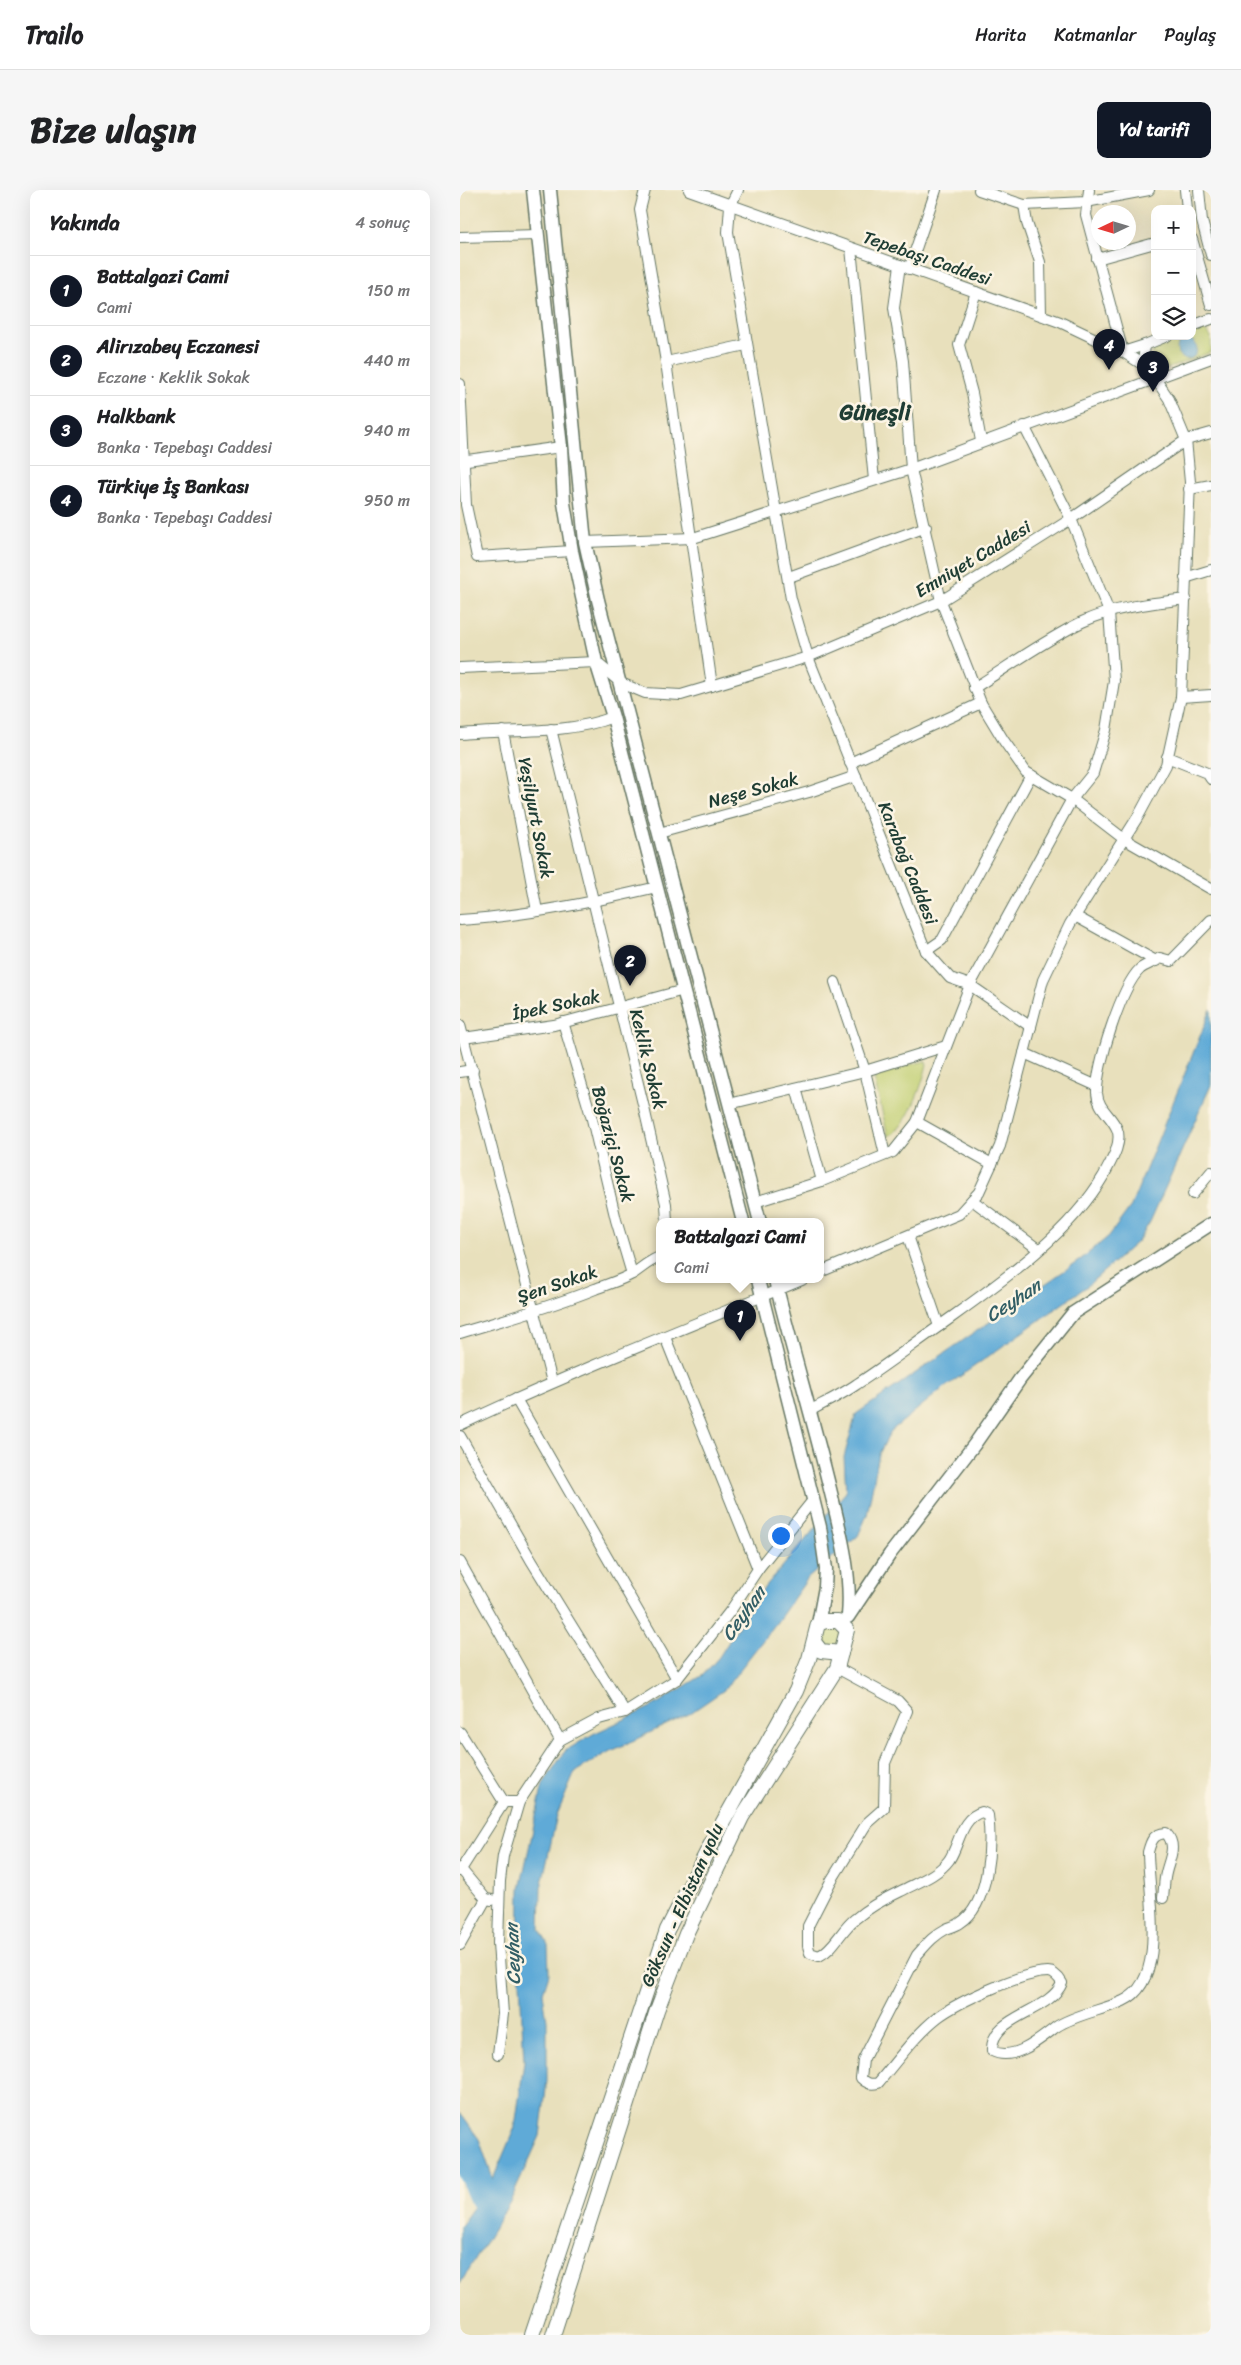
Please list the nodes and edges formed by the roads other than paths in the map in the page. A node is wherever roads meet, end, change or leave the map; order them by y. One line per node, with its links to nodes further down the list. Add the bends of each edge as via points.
1 (533, 190): 16 (main road)
2 (550, 190): 53 (main road)
3 (645, 190): 35 (street, via 640,210)
4 (690, 190): 15 (street, Tepebaşı Caddesi)
5 (738, 190): 15 (street)
6 (936, 190): 24 (street)
7 (979, 190): 13 (street)
8 (1089, 190): 12 (street)
9 (1150, 190): 12 (street)
10 (1185, 190): 14 (street)
11 (1199, 190): 21 (street, via 1202,221)
12 (1086, 202): 13 (street); 23 (street)
13 (1024, 205): 27 (street, via 1040,262)
14 (1187, 205)
15 (730, 206): 20 (street, Tepebaşı Caddesi); 32 (street, Karabağ Caddesi, via 728,232)
16 (537, 235): 18 (street); 43 (main road)
17 (1196, 236): 21 (street)
18 (460, 237)
19 (1151, 244): 23 (street)
20 (851, 248): 24 (street, Tepebaşı Caddesi); 46 (street)
21 (1210, 248)
22 (1195, 250): 26 (street)
23 (1097, 259): 33 (street)
24 (904, 267): 25 (street, Tepebaşı Caddesi); 45 (street, via 894,308 903,361)
25 (976, 292): 27 (street, Tepebaşı Caddesi); 42 (street, via 959,345)
26 (1211, 305)
27 (1041, 315): 33 (street, Tepebaşı Caddesi)
28 (1211, 319): 29 (street)
29 (1196, 325)
30 (1157, 340): 31 (street)
31 (1145, 345): 33 (street); 36 (street)
32 (746, 346): 35 (street); 49 (street, Karabağ Caddesi)
33 (1123, 352): 36 (street, Tepebaşı Caddesi)
34 (1211, 358): 37 (street)
35 (666, 362): 52 (street)
36 (1145, 366): 37 (street)
37 (1156, 379): 39 (street); 41 (street, via 1169,399)
38 (460, 384): 44 (street)
39 (1024, 426): 42 (street); 50 (street)
40 (1211, 433): 41 (street, Emniyet Caddesi)
41 (1186, 440): 48 (street); 50 (street, Emniyet Caddesi)
42 (981, 441): 45 (street)
43 (561, 447): 44 (street); 54 (main road, via 564,503)
44 (461, 461): 54 (street, via 477,557)
45 (911, 469): 46 (street); 51 (street)
46 (874, 480): 49 (street)
47 (1211, 485): 48 (street)
48 (1190, 489): 57 (street)
49 (777, 511): 52 (street); 56 (street, Karabağ Caddesi)
50 (1071, 519): 59 (street, Emniyet Caddesi); 60 (street)
51 (926, 527): 56 (street); 59 (street)
52 (692, 538): 53 (street); 65 (street)
53 (585, 542): 64 (main road)
54 (572, 551): 62 (main road)
55 (1211, 570): 57 (street)
56 (788, 577): 61 (street, Karabağ Caddesi, via 791,599)
57 (1185, 578): 58 (street)
58 (1186, 599): 60 (street); 68 (street)
59 (941, 601): 61 (street, Emniyet Caddesi); 66 (street)
60 (1109, 612): 66 (street, via 1082,622); 79 (street, via 1114,681 1106,730 1093,772)
61 (811, 661): 65 (street, Emniyet Caddesi); 75 (street, Karabağ Caddesi)
62 (596, 662): 63 (street); 64 (street, Emniyet Caddesi); 70 (main road)
63 (460, 668)
64 (621, 683): 65 (street, Emniyet Caddesi, via 645,693 681,695); 80 (main road)
65 (712, 686)
66 (974, 688): 69 (street)
67 (1211, 695): 68 (street)
68 (1181, 697): 74 (street)
69 (981, 703): 75 (street); 77 (street, via 1004,742)
70 (613, 717): 71 (street); 82 (main road)
71 (551, 729): 72 (street); 84 (street, Keklik Sokak)
72 (503, 731): 73 (street); 85 (street, Yeşilyurt Sokak)
73 (460, 734)
74 (1168, 757): 76 (street); 81 (street)
75 (850, 763): 78 (street, Karabağ Caddesi)
76 (1210, 774)
77 (1031, 775): 79 (street); 89 (street, via 942,940)
78 (856, 776): 80 (street, Neşe Sokak); 89 (street, Karabağ Caddesi)
79 (1072, 799): 81 (street); 92 (street)
80 (659, 833): 106 (main road)
81 (1124, 839): 83 (street); 86 (street)
82 (657, 887): 84 (street); 93 (main road)
83 (1211, 889)
84 (592, 900): 85 (street); 94 (street, Keklik Sokak)
85 (538, 911): 87 (street)
86 (1075, 916): 90 (street); 97 (street, via 1043,980)
87 (460, 920)
88 (1211, 920): 90 (street, via 1171,961)
89 (926, 951): 92 (street, Karabağ Caddesi, via 950,978)
90 (1156, 960): 104 (street, via 1140,969 1128,985 1115,1019)
91 (835, 982): 102 (street)
92 (970, 985): 97 (street, Karabağ Caddesi); 99 (street)
93 (684, 990): 94 (street, İpek Sokak); 116 (main road)
94 (619, 1008): 95 (street, İpek Sokak); 115 (street, Keklik Sokak)
95 (563, 1022): 98 (street, İpek Sokak); 123 (street, Boğaziçi Sokak)
96 (460, 1025): 98 (street)
97 (1031, 1027): 100 (street)
98 (463, 1038): 101 (street)
99 (946, 1046): 102 (street); 107 (street)
100 (1024, 1053): 104 (street); 109 (street, via 1000,1146)
101 (472, 1070): 103 (street); 127 (street)
102 (865, 1071): 105 (street); 108 (street)
103 (460, 1072)
104 (1098, 1086): 120 (street, via 1101,1108 1118,1130 1118,1147 1083,1207)
105 (796, 1088): 106 (street); 111 (street)
106 (729, 1104): 114 (main road)
107 (917, 1122): 108 (street, via 893,1152); 109 (street)
108 (885, 1155): 111 (street)
109 (992, 1164): 113 (street)
110 (1211, 1172): 112 (street)
111 (822, 1181): 114 (street)
112 (1193, 1194)
113 (972, 1200): 119 (street, via 960,1214); 120 (street)
114 (755, 1202): 117 (main road)
115 (667, 1218)
116 (742, 1218)
117 (759, 1218)
118 (1211, 1224): 139 (main road, via 1073,1314 1020,1379 890,1554)
119 (908, 1236): 122 (street); 128 (street)
120 (1038, 1249): 128 (street)
121 (656, 1258): 123 (street, Şen Sokak)
122 (824, 1270)
123 (632, 1274): 127 (street, Şen Sokak)
124 (759, 1283): 126 (main road, Göksun - Elbistan yolu)
125 (776, 1285): 126 (street); 133 (main road, Göksun - Elbistan yolu)
126 (763, 1298): 130 (street); 136 (main road, Göksun - Elbistan yolu)
127 (533, 1312): 129 (street, Şen Sokak, via 503,1318); 131 (street)
128 (938, 1326): 133 (street, via 856,1385)
129 (460, 1333)
130 (665, 1337): 131 (street); 138 (street)
131 (552, 1382): 132 (street)
132 (516, 1399): 134 (street); 144 (street)
133 (811, 1410): 139 (main road, Göksun - Elbistan yolu, via 844,1554 849,1603)
134 (460, 1425)
135 (460, 1436): 145 (street, via 531,1560)
136 (813, 1500): 138 (street); 140 (main road, Göksun - Elbistan yolu, via 826,1569)
137 (462, 1568): 147 (street)
138 (758, 1569): 144 (street, via 731,1610)
139 (847, 1623): 140 (highway, via 826,1621); 142 (highway, Göksun - Elbistan yolu)
140 (818, 1624): 141 (highway, Göksun - Elbistan yolu)
141 (814, 1642): 142 (highway, via 821,1651); 156 (highway, Göksun - Elbistan yolu, via 796,1691 667,1930)
142 (841, 1653): 143 (highway, Göksun - Elbistan yolu)
143 (837, 1668): 151 (street, via 898,1701 907,1711 885,1763 884,1808 867,1822 808,1926 810,1953 819,1956 829,1952 839,1934 856,1918 933,1876 949,1860 966,1823 974,1814 982,1812 988,1815 991,1834 988,1867 976,1906 961,1923 930,1940 917,1955 863,2060 861,2078 865,2082 878,2083 937,2018 958,2004 1025,1976 1049,1972 1062,1983 1059,1991 1048,2000 994,2036 992,2051 999,2055 1031,2045 1066,2021 1134,1995 1150,1967 1153,1941 1148,1852 1151,1840 1166,1833 1172,1849); 157 (highway, Göksun - Elbistan yolu, via 742,1817 686,1934 657,2010)
144 (677, 1679): 145 (street)
145 (625, 1712): 147 (street, via 599,1719)
146 (460, 1732): 148 (street)
147 (560, 1740): 149 (street)
148 (504, 1802): 149 (street); 150 (street)
149 (519, 1802): 153 (street, via 503,1856)
150 (460, 1869): 152 (street)
151 (1164, 1898)
152 (486, 1899): 153 (street); 154 (street)
153 (498, 1901): 155 (street, via 503,2014)
154 (462, 1937)
155 (498, 2054)
156 (532, 2335)
157 (553, 2335)

